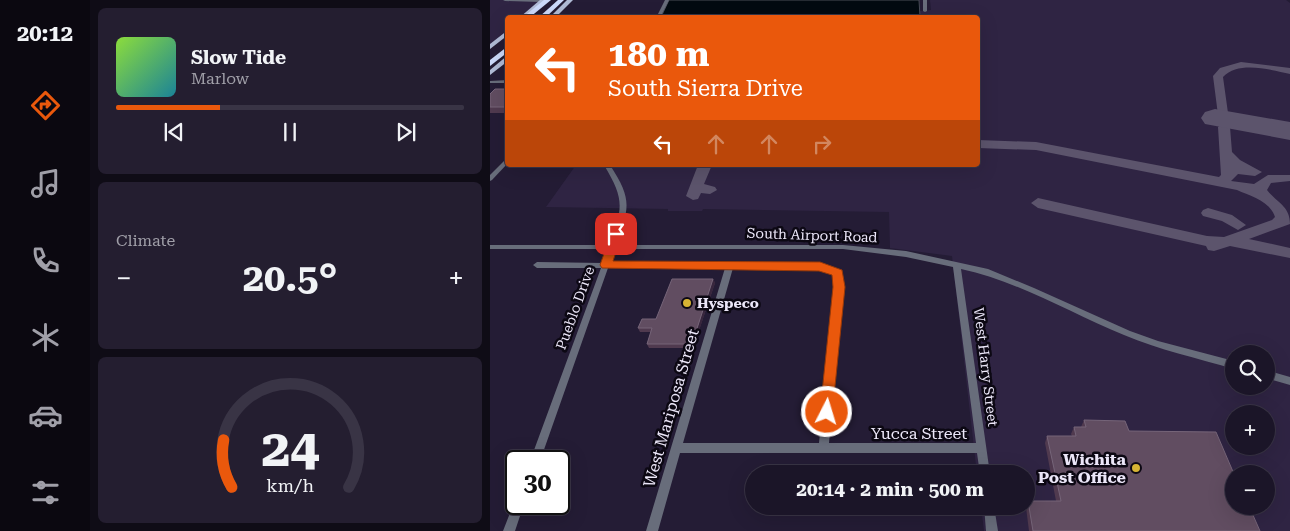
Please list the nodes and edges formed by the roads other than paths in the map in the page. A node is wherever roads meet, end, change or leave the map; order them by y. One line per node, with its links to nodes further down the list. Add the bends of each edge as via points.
1 (505, 0): 2 (street)
2 (544, 0): 12 (main road); 13 (highway)
3 (553, 0): 14 (highway)
4 (561, 0): 15 (highway)
5 (565, 0): 16 (highway)
6 (570, 0): 10 (main road)
7 (577, 0): 10 (main road)
8 (667, 0): 18 (street)
9 (925, 0): 11 (street)
10 (562, 8): 17 (main road)
11 (925, 11)
12 (525, 15)
13 (528, 15)
14 (537, 15)
15 (544, 15)
16 (552, 15)
17 (553, 15)
18 (660, 15)
19 (505, 34): 21 (main road)
20 (505, 43): 23 (highway)
21 (490, 47)
22 (505, 52): 25 (highway)
23 (490, 56)
24 (505, 59): 25 (main road)
25 (491, 70)
26 (505, 82): 27 (street)
27 (491, 83)
28 (505, 162): 30 (street)
29 (608, 167): 32 (street, Pueblo Drive, via 621,187 624,203)
30 (490, 179)
31 (490, 247): 32 (street, South Airport Road)
32 (612, 247): 34 (street, Pueblo Drive); 36 (street, South Airport Road, via 843,247 906,254)
33 (537, 265): 34 (street)
34 (606, 265): 35 (street); 43 (street, Pueblo Drive)
35 (730, 265): 40 (street, via 820,266 838,273); 41 (street, West Mariposa Street)
36 (958, 265): 37 (street, South Airport Road, via 1008,280 1157,344); 42 (street, West Harry Street)
37 (1225, 363)
38 (1275, 377): 39 (street)
39 (1290, 381)
40 (824, 447): 41 (street, Yucca Street); 42 (street, Yucca Street)
41 (676, 448): 48 (street, West Mariposa Street)
42 (981, 448): 44 (street, West Harry Street)
43 (539, 450)
44 (983, 465)
45 (515, 515): 47 (street)
46 (990, 515): 49 (street)
47 (509, 531)
48 (652, 531)
49 (992, 531)

